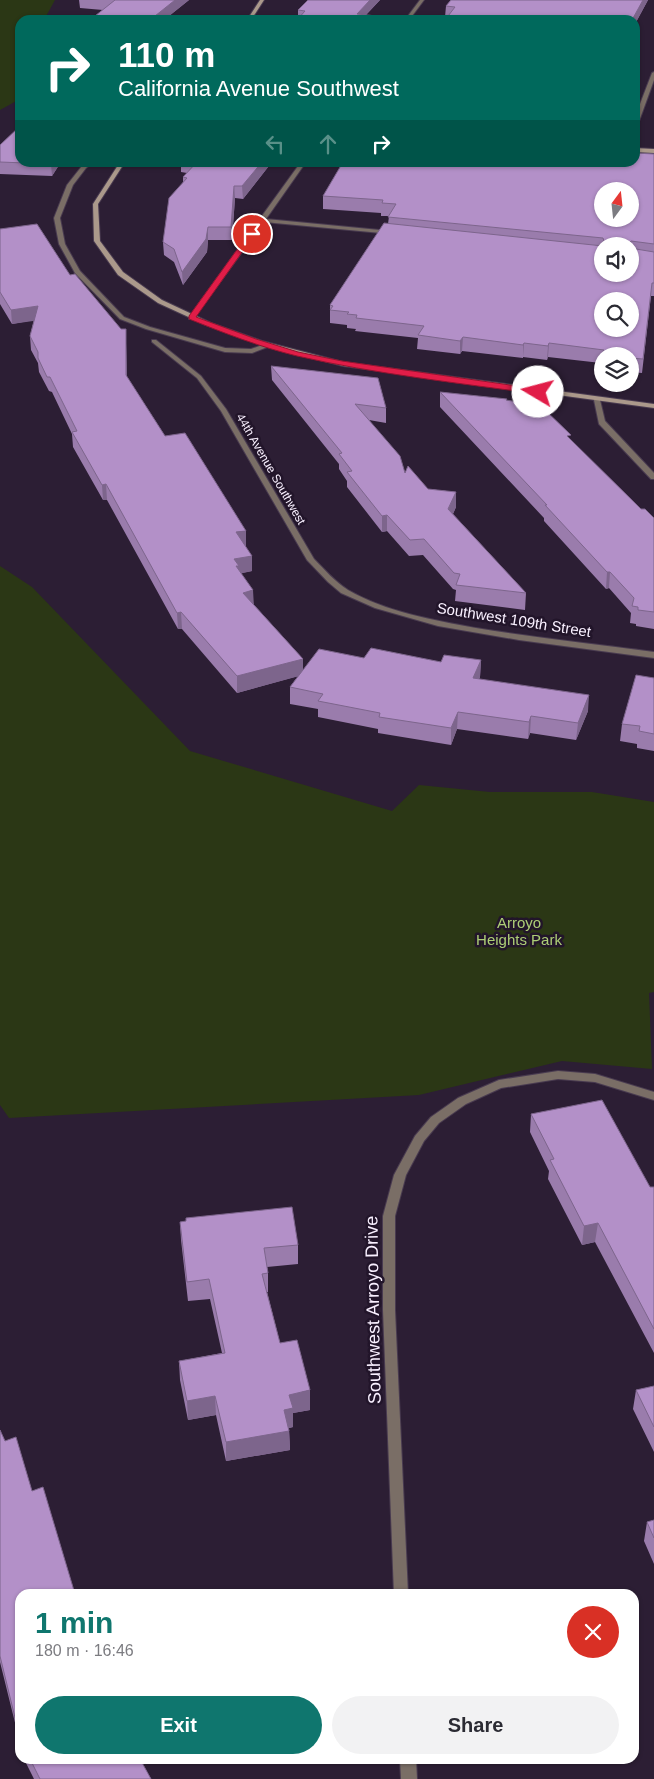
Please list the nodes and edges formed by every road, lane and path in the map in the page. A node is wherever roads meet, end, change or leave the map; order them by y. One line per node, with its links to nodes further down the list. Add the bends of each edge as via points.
1 (262, 0): 3 (street)
2 (422, 0): 4 (street)
3 (252, 15)
4 (411, 15)
5 (654, 73): 6 (street)
6 (640, 111)
7 (640, 150): 8 (street)
8 (654, 151)
9 (84, 167): 16 (street, via 70,185 56,218 62,244 77,272 122,318 225,350 252,351)
10 (119, 167): 14 (street, via 102,189 94,209 93,227 99,248 114,269)
11 (300, 167): 12 (street)
12 (262, 220): 13 (street); 14 (street)
13 (398, 234)
14 (191, 318): 16 (street)
15 (154, 341): 20 (street, 44th Avenue Southwest, via 199,377 224,410 311,560 343,590)
16 (268, 345): 17 (street, via 342,364)
17 (597, 400): 18 (street); 19 (street, via 602,422)
18 (654, 406)
19 (654, 477)
20 (371, 605): 21 (street, Southwest 109th Street, via 470,629)
21 (654, 655)
22 (654, 1096): 23 (street, Southwest Arroyo Drive, via 595,1078 558,1074 498,1084 462,1101 435,1120 419,1139 400,1174 389,1216 389,1310)
23 (401, 1589)
24 (408, 1764): 25 (street)
25 (409, 1779)

